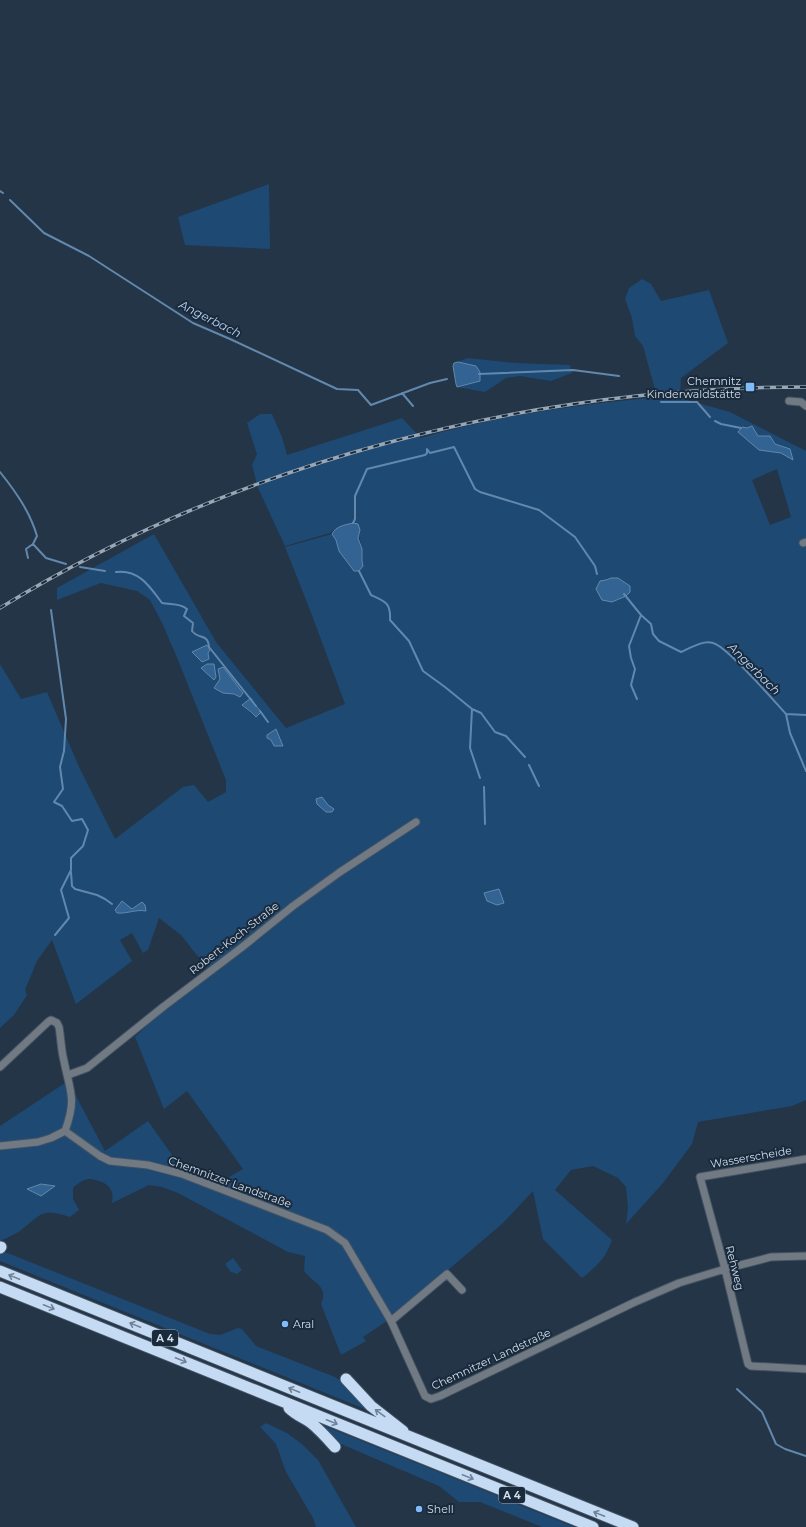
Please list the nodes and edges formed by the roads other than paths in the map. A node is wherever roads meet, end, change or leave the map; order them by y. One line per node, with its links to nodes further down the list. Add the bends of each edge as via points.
1 (789, 401): 2 (street, via 801,402)
2 (806, 406)
3 (416, 822): 5 (street, Robert-Koch-Straße, via 293,906 87,1068)
4 (0, 1067): 5 (street, via 51,1020 60,1027 63,1059)
5 (68, 1075): 6 (street, via 72,1100 70,1119)
6 (65, 1131): 7 (street, via 38,1142); 15 (street, Chemnitzer Landstraße, via 110,1161 148,1165 182,1174 327,1230 345,1242)
7 (0, 1146)
8 (806, 1159): 9 (street, Wasserscheide)
9 (700, 1177): 11 (street, Rehweg)
10 (806, 1256): 11 (street, via 771,1257)
11 (725, 1269): 15 (street, Chemnitzer Landstraße, via 679,1283 635,1302 430,1399 425,1396); 16 (street, Rehweg, via 748,1364)
12 (0, 1271): 19 (highway, A 4, one-way to 12)
13 (0, 1287): 18 (highway, A 4, one-way to 18)
14 (462, 1290): 15 (street, via 447,1274)
15 (391, 1321)
16 (806, 1369)
17 (346, 1379): 19 (highway, one-way to 17, via 371,1406)
18 (283, 1401): 20 (highway, via 295,1414 310,1422); 21 (highway, A 4, one-way to 21)
19 (411, 1438): 22 (highway, A 4, one-way to 19)
20 (335, 1447)
21 (593, 1527)
22 (633, 1527)

